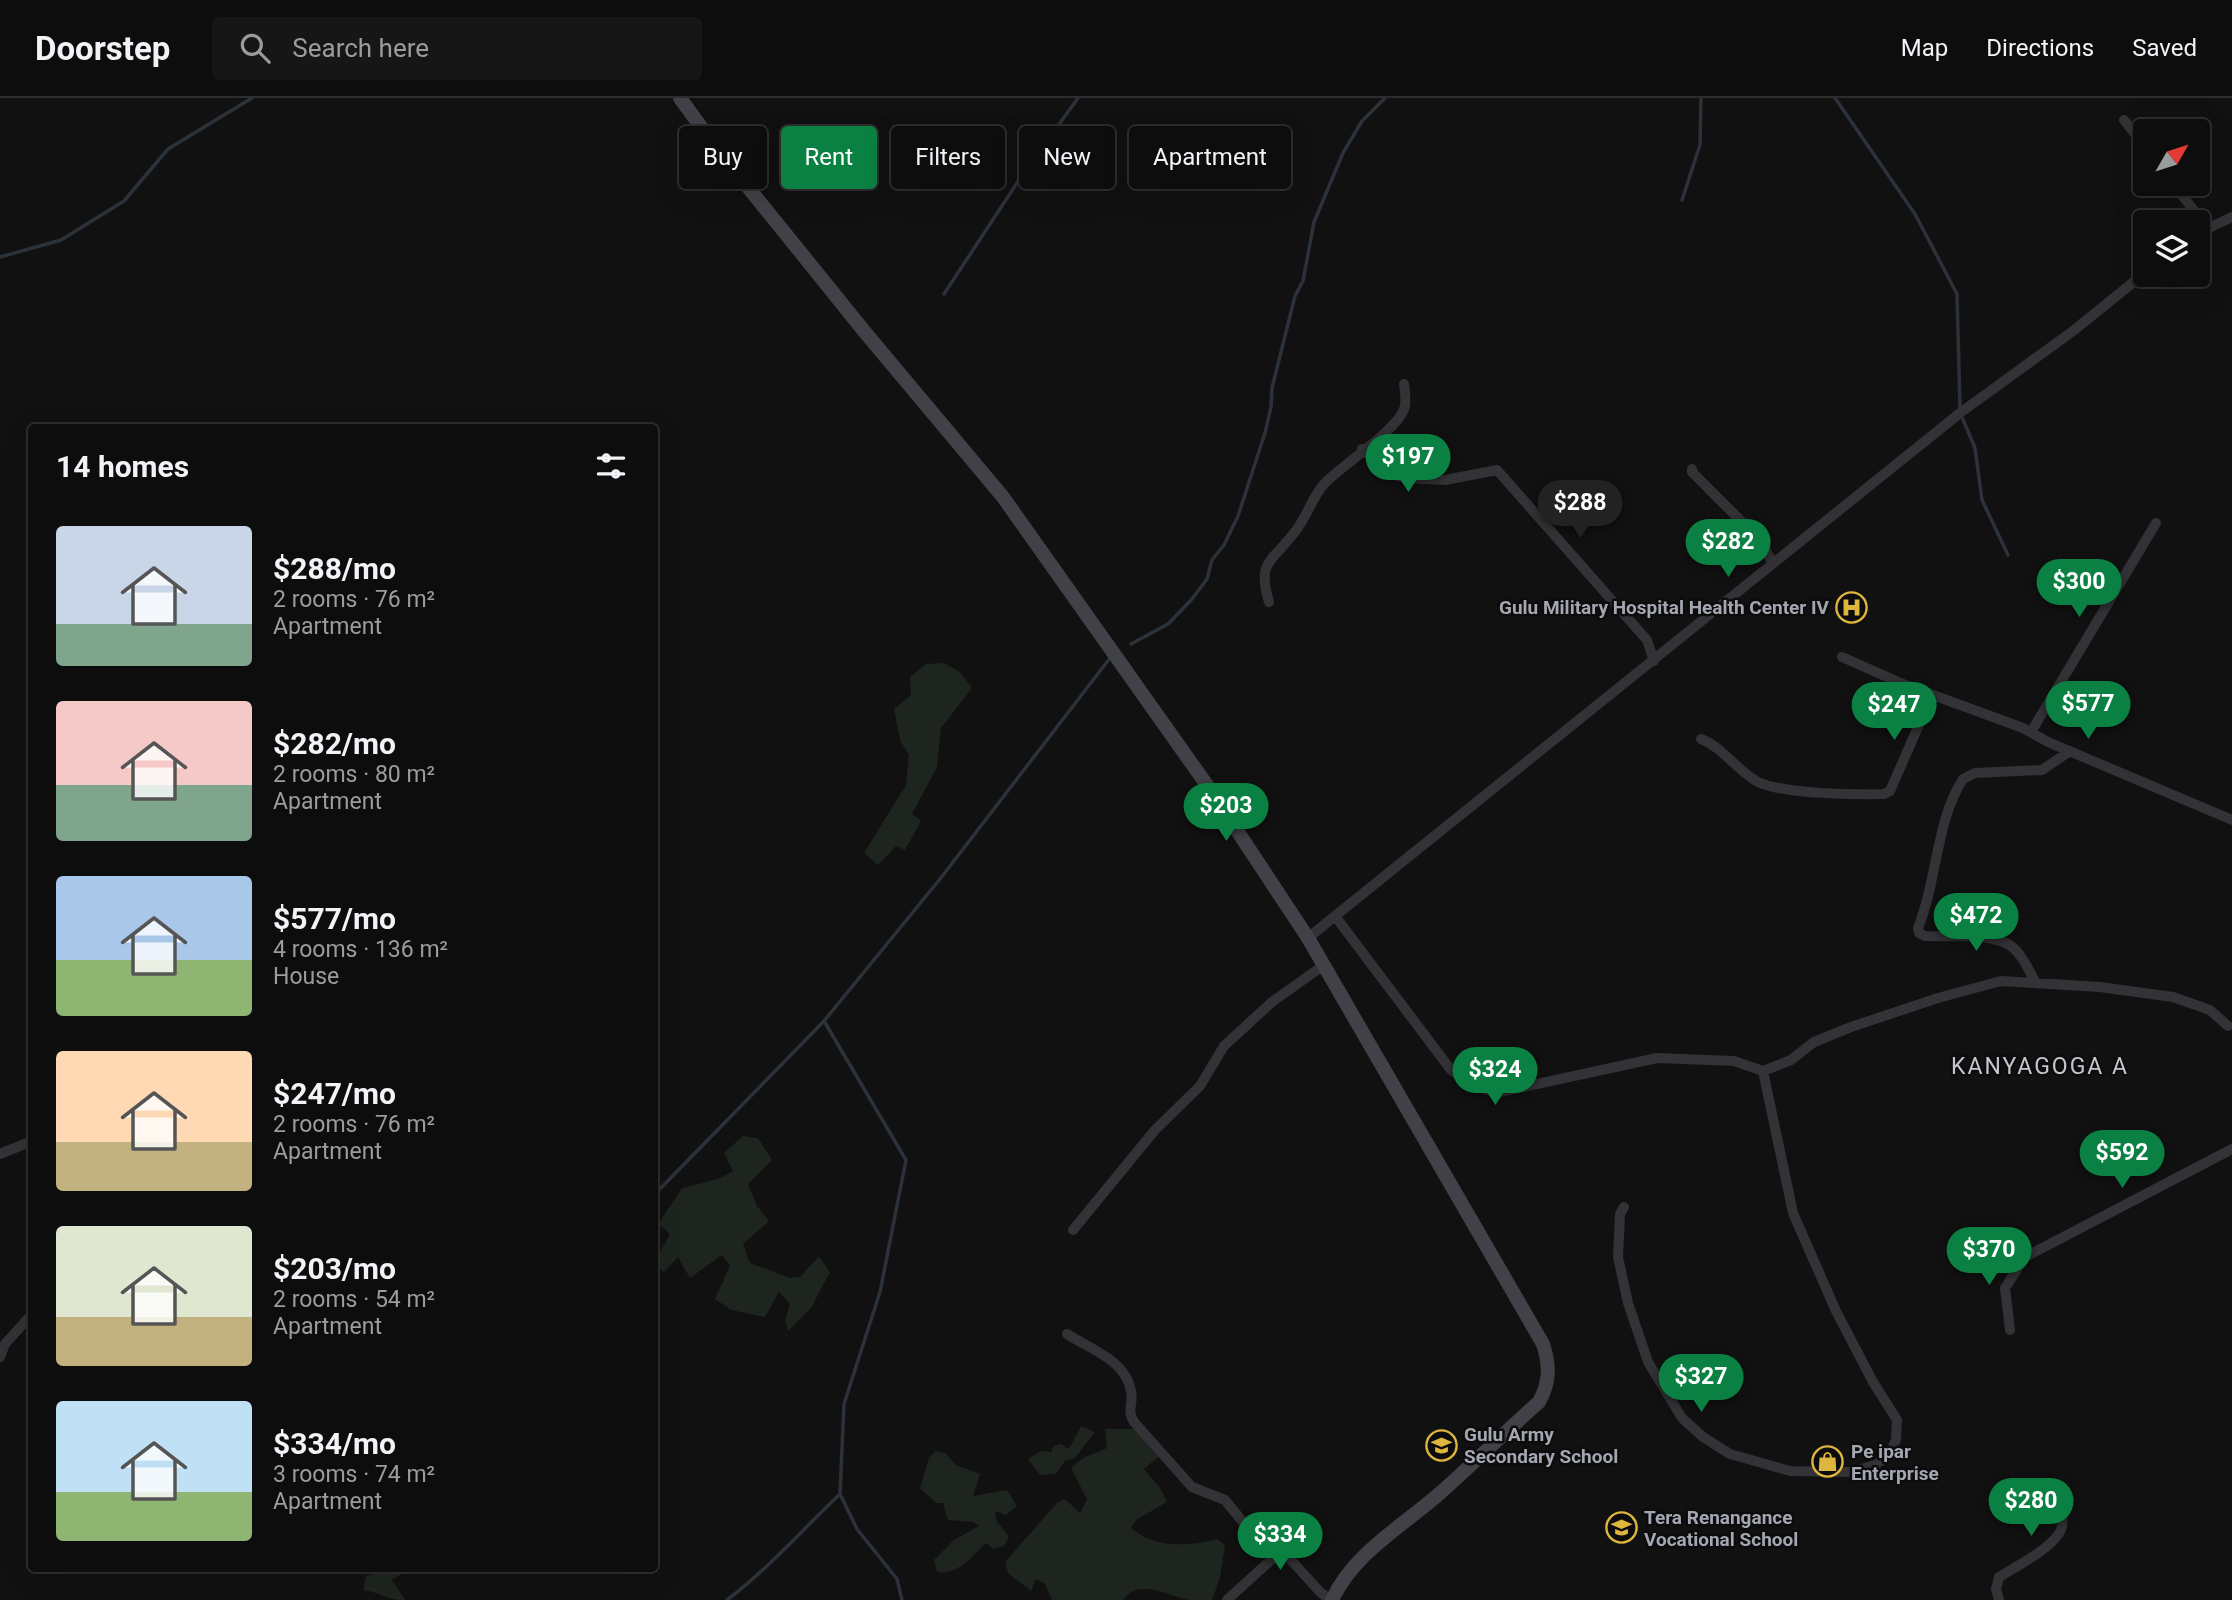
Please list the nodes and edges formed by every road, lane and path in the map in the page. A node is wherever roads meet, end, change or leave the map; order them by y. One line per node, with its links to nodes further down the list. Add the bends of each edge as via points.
1 (680, 98): 23 (street, via 1003,498 1217,800)
2 (2124, 120): 3 (street)
3 (2133, 131)
4 (2183, 196): 5 (street)
5 (2194, 210)
6 (2232, 218): 7 (street)
7 (2210, 228)
8 (2133, 283): 13 (street)
9 (1404, 384): 10 (street, via 1405,407 1394,426)
10 (1363, 449): 14 (street, via 1321,487 1302,523 1266,566 1262,580); 16 (street, via 1394,475 1405,478 1455,479 1497,470 1647,640)
11 (1692, 469): 13 (street, via 1762,542)
12 (2156, 523): 18 (street)
13 (1772, 563): 16 (street)
14 (1269, 602)
15 (1842, 657): 17 (street)
16 (1654, 661): 22 (street)
17 (1931, 695): 18 (street); 19 (street, via 1890,791 1884,794 1768,785)
18 (2031, 732): 20 (street)
19 (1701, 739)
20 (2070, 751): 21 (street); 25 (street, via 2042,770 1975,773 1963,779 1940,835 1932,887 1918,928 1925,936 2003,942 2018,952)
21 (2232, 820)
22 (1335, 916): 23 (street); 27 (street, via 1451,1070 1482,1089 1500,1092 1657,1058 1734,1061)
23 (1307, 937): 24 (street)
24 (1324, 965): 32 (street, via 1272,1002 1224,1046 1200,1086 1155,1130); 41 (street, via 1543,1344 1549,1376 1539,1402 1352,1567)
25 (2036, 983): 26 (street, via 2100,986 2173,997 2210,1010); 27 (street, via 2001,981 1938,998 1814,1042 1791,1060)
26 (2231, 1026)
27 (1763, 1072): 31 (street, via 1793,1213 1836,1311 1897,1420 1889,1455 1851,1472 1790,1471 1730,1454 1682,1418 1648,1362 1628,1303 1618,1257)
28 (28, 1143): 30 (street)
29 (2232, 1149): 34 (street, via 2025,1257 2005,1288)
30 (0, 1154)
31 (1624, 1207)
32 (1073, 1230)
33 (28, 1318): 36 (street)
34 (2010, 1330)
35 (1067, 1334): 39 (street, via 1121,1368 1132,1392 1128,1409 1134,1422 1192,1487 1225,1500)
36 (3, 1340): 37 (street)
37 (0, 1357)
38 (2055, 1493): 42 (street, via 2063,1525 2059,1535 1998,1577)
39 (1272, 1558): 40 (street); 41 (street, via 1282,1550)
40 (1227, 1600)
41 (1331, 1600)
42 (1999, 1600)

